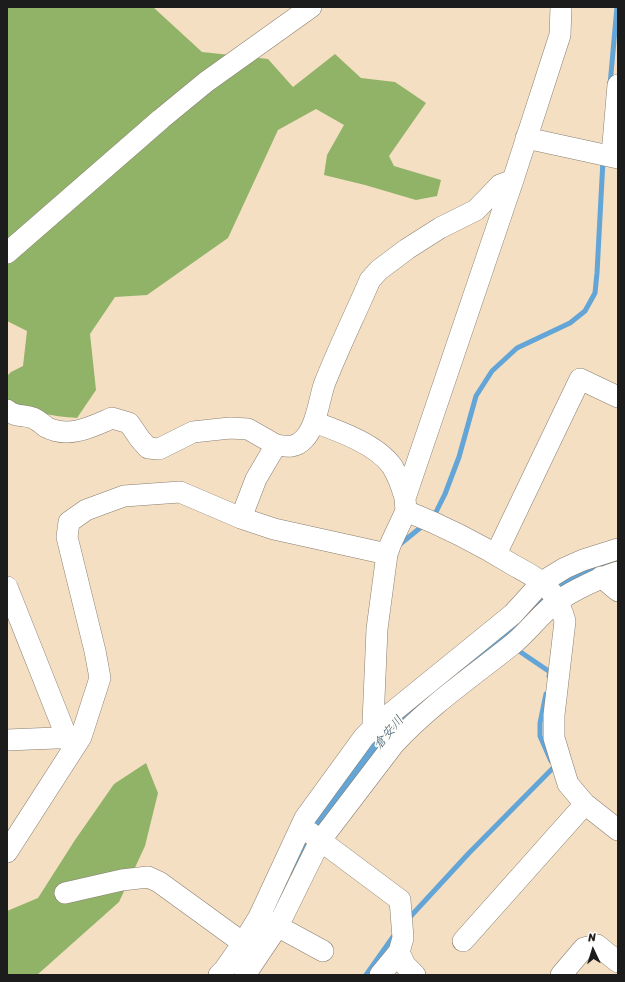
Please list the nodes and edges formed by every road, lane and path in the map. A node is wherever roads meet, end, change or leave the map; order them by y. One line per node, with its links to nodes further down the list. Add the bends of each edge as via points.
1 (311, 7): 7 (street, via 206,82)
2 (561, 7): 4 (street, via 560,34)
3 (618, 85): 5 (street)
4 (526, 138): 5 (street); 6 (street)
5 (609, 155)
6 (513, 180): 10 (street, via 500,185 476,210 440,228 407,249 370,280 325,384); 12 (street)
7 (7, 253)
8 (618, 397): 16 (street, via 580,379)
9 (7, 410): 11 (street, via 12,415 33,418 47,428 73,433 112,418 130,423 148,448 159,448 193,432 230,428 248,429)
10 (314, 422): 11 (street, via 305,438 296,446); 12 (street, via 378,452 392,466 401,483)
11 (276, 445): 13 (street, via 256,479)
12 (406, 505): 15 (street); 16 (street, via 429,520)
13 (241, 518): 15 (street, via 274,529); 22 (street, via 180,492 124,496 86,510 69,522 67,536 100,678)
14 (618, 549): 19 (street, via 565,568)
15 (387, 554): 21 (street, via 375,660)
16 (496, 554): 19 (street)
17 (610, 575): 18 (street); 19 (street)
18 (618, 591)
19 (550, 592): 21 (street, via 518,640 408,729); 24 (street, via 565,621 554,715 554,738 568,784)
20 (9, 599): 22 (street)
21 (384, 736): 25 (street); 25 (street, via 364,737)
22 (74, 737): 23 (street); 27 (street)
23 (7, 740)
24 (584, 804): 26 (street); 30 (street)
25 (310, 830): 29 (street); 29 (street); 33 (street, via 400,900 403,938)
26 (618, 830)
27 (7, 850)
28 (65, 893): 31 (street, via 148,877 160,882)
29 (269, 921): 31 (street); 32 (street); 36 (street)
30 (463, 941)
31 (243, 943): 35 (street)
32 (323, 951)
33 (399, 952): 37 (street); 38 (street, via 405,965)
34 (618, 962): 39 (street, via 597,946 584,948)
35 (219, 975)
36 (245, 975)
37 (380, 975)
38 (416, 975)
39 (560, 975)

